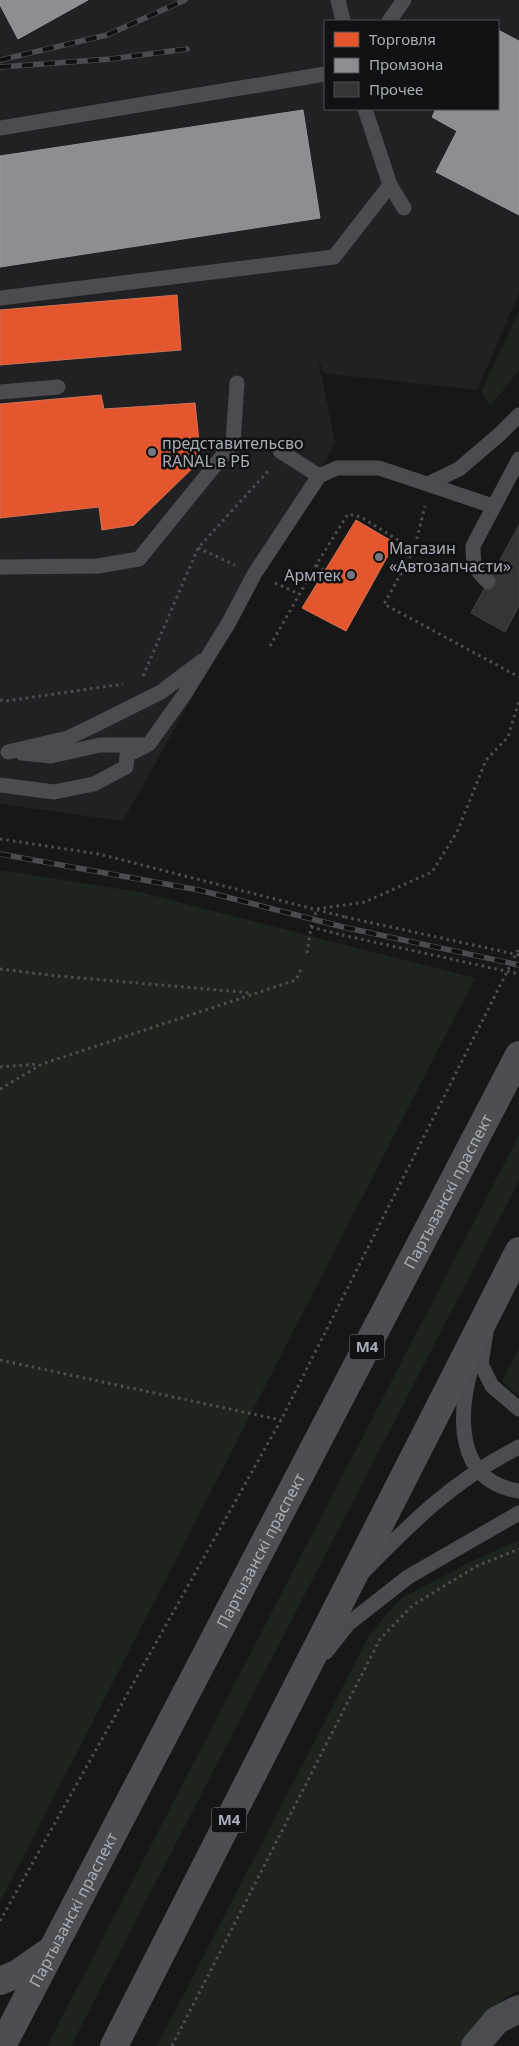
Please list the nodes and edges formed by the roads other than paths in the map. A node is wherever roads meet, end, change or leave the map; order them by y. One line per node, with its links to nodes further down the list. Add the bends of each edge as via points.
1 (338, 0): 3 (lane)
2 (404, 0): 4 (lane)
3 (343, 20)
4 (390, 20)
5 (324, 74): 7 (lane)
6 (365, 110): 8 (lane)
7 (0, 128)
8 (390, 185): 9 (lane); 10 (lane, via 334,257)
9 (404, 208)
10 (0, 298)
11 (237, 383): 20 (lane, via 233,443 139,559 98,566)
12 (58, 387): 13 (lane)
13 (0, 392)
14 (519, 415): 18 (lane, via 459,469)
15 (282, 452): 17 (lane)
16 (519, 459): 19 (lane)
17 (319, 476): 18 (lane, via 336,468 379,468); 22 (lane, via 255,573)
18 (430, 484): 19 (lane)
19 (493, 506): 21 (lane, via 473,546 473,562)
20 (0, 567)
21 (488, 582)
22 (209, 656): 23 (lane); 24 (lane, via 161,692 68,738)
23 (149, 744): 24 (lane, via 100,745 51,756); 25 (lane, via 127,755 126,767 94,784 54,792)
24 (4, 751)
25 (0, 785)
26 (519, 1055): 36 (highway, Партызанскі праспект / М4)
27 (519, 1251): 28 (highway, М4)
28 (488, 1310): 29 (lane, via 482,1364 492,1386); 31 (lane, via 465,1391 463,1419 465,1439); 34 (highway, М4)
29 (519, 1409)
30 (519, 1447): 31 (lane)
31 (477, 1470): 32 (lane, via 494,1483); 34 (lane, via 409,1525)
32 (519, 1490)
33 (519, 1513): 35 (lane, via 408,1577 348,1624)
34 (343, 1594): 35 (highway, М4)
35 (296, 1688): 40 (highway, М4)
36 (54, 1948): 37 (highway, via 17,1974); 39 (highway, Партызанскі праспект / М4)
37 (0, 1981)
38 (519, 2009): 41 (street, via 497,2020)
39 (2, 2046)
40 (114, 2046)
41 (475, 2046)

